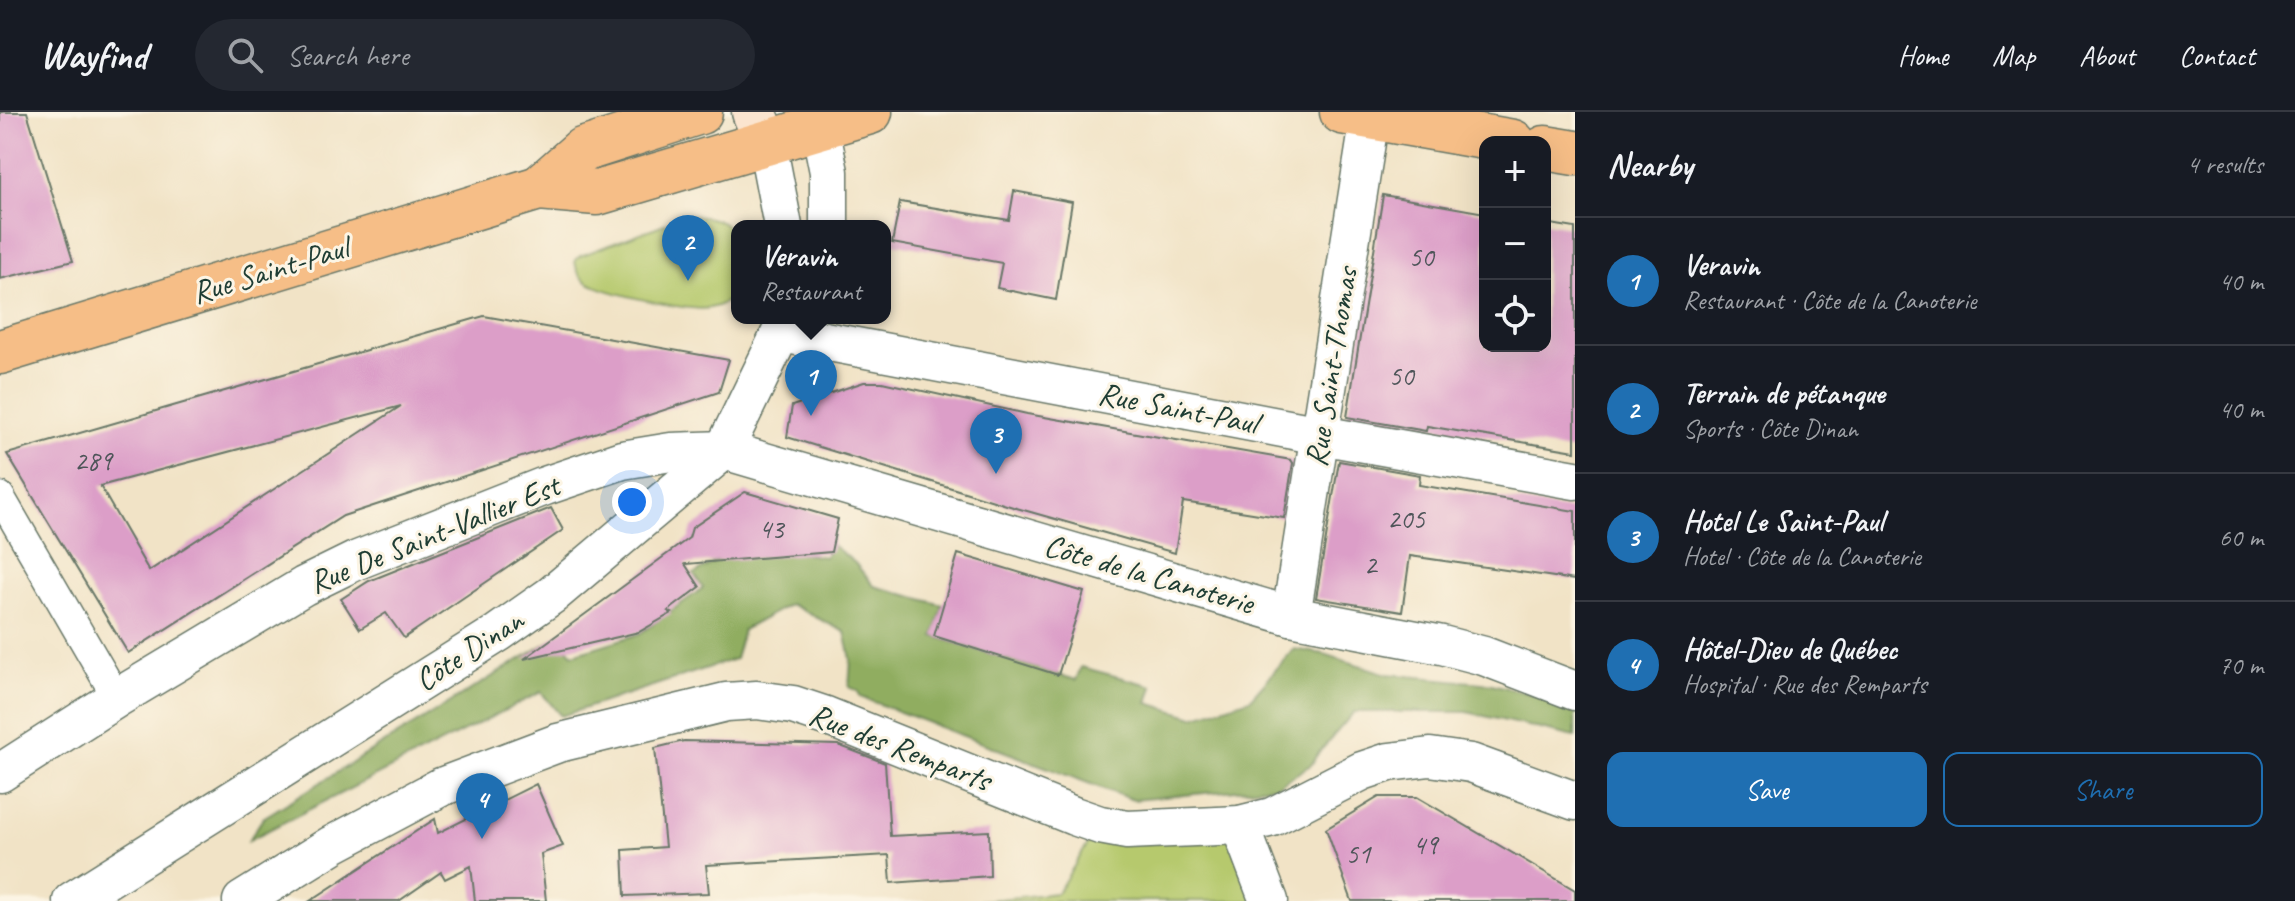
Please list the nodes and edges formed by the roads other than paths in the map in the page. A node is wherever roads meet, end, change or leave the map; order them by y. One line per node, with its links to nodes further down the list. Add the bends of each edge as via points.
1 (700, 112): 8 (main road, Rue Saint-Paul, via 582,150)
2 (870, 112): 4 (main road, Rue Saint-Paul)
3 (1356, 114): 5 (main road); 13 (street, Rue Saint-Thomas)
4 (790, 126): 8 (main road, Rue Saint-Paul, via 597,193); 9 (street); 10 (street, via 829,172)
5 (1479, 136)
6 (1551, 149): 7 (main road)
7 (1575, 153)
8 (539, 188): 12 (main road, Rue Saint-Paul)
9 (783, 220)
10 (829, 220)
11 (785, 326): 13 (street, Rue Saint-Paul); 14 (street, Côte Dinan)
12 (0, 352)
13 (1320, 435): 15 (street, Rue Saint-Paul); 17 (street, Rue Saint-Thomas)
14 (724, 450): 17 (street, Côte de la Canoterie); 19 (street, Rue De Saint-Vallier Est, via 622,460 419,534 304,586); 23 (street, Côte Dinan, via 563,586 498,633)
15 (1575, 480)
16 (0, 496): 19 (street)
17 (1291, 616): 18 (street, Côte de la Canoterie, via 1484,656)
18 (1575, 691)
19 (117, 698): 20 (street, Rue De Saint-Vallier Est)
20 (0, 773)
21 (1575, 801): 22 (street, Rue des Remparts, via 1471,763 1430,757 1362,771 1272,817)
22 (1240, 825): 24 (street, Rue des Remparts, via 1127,830 1100,825 793,705 726,702 558,743 441,787); 25 (street)
23 (72, 901)
24 (242, 901)
25 (1269, 901)

